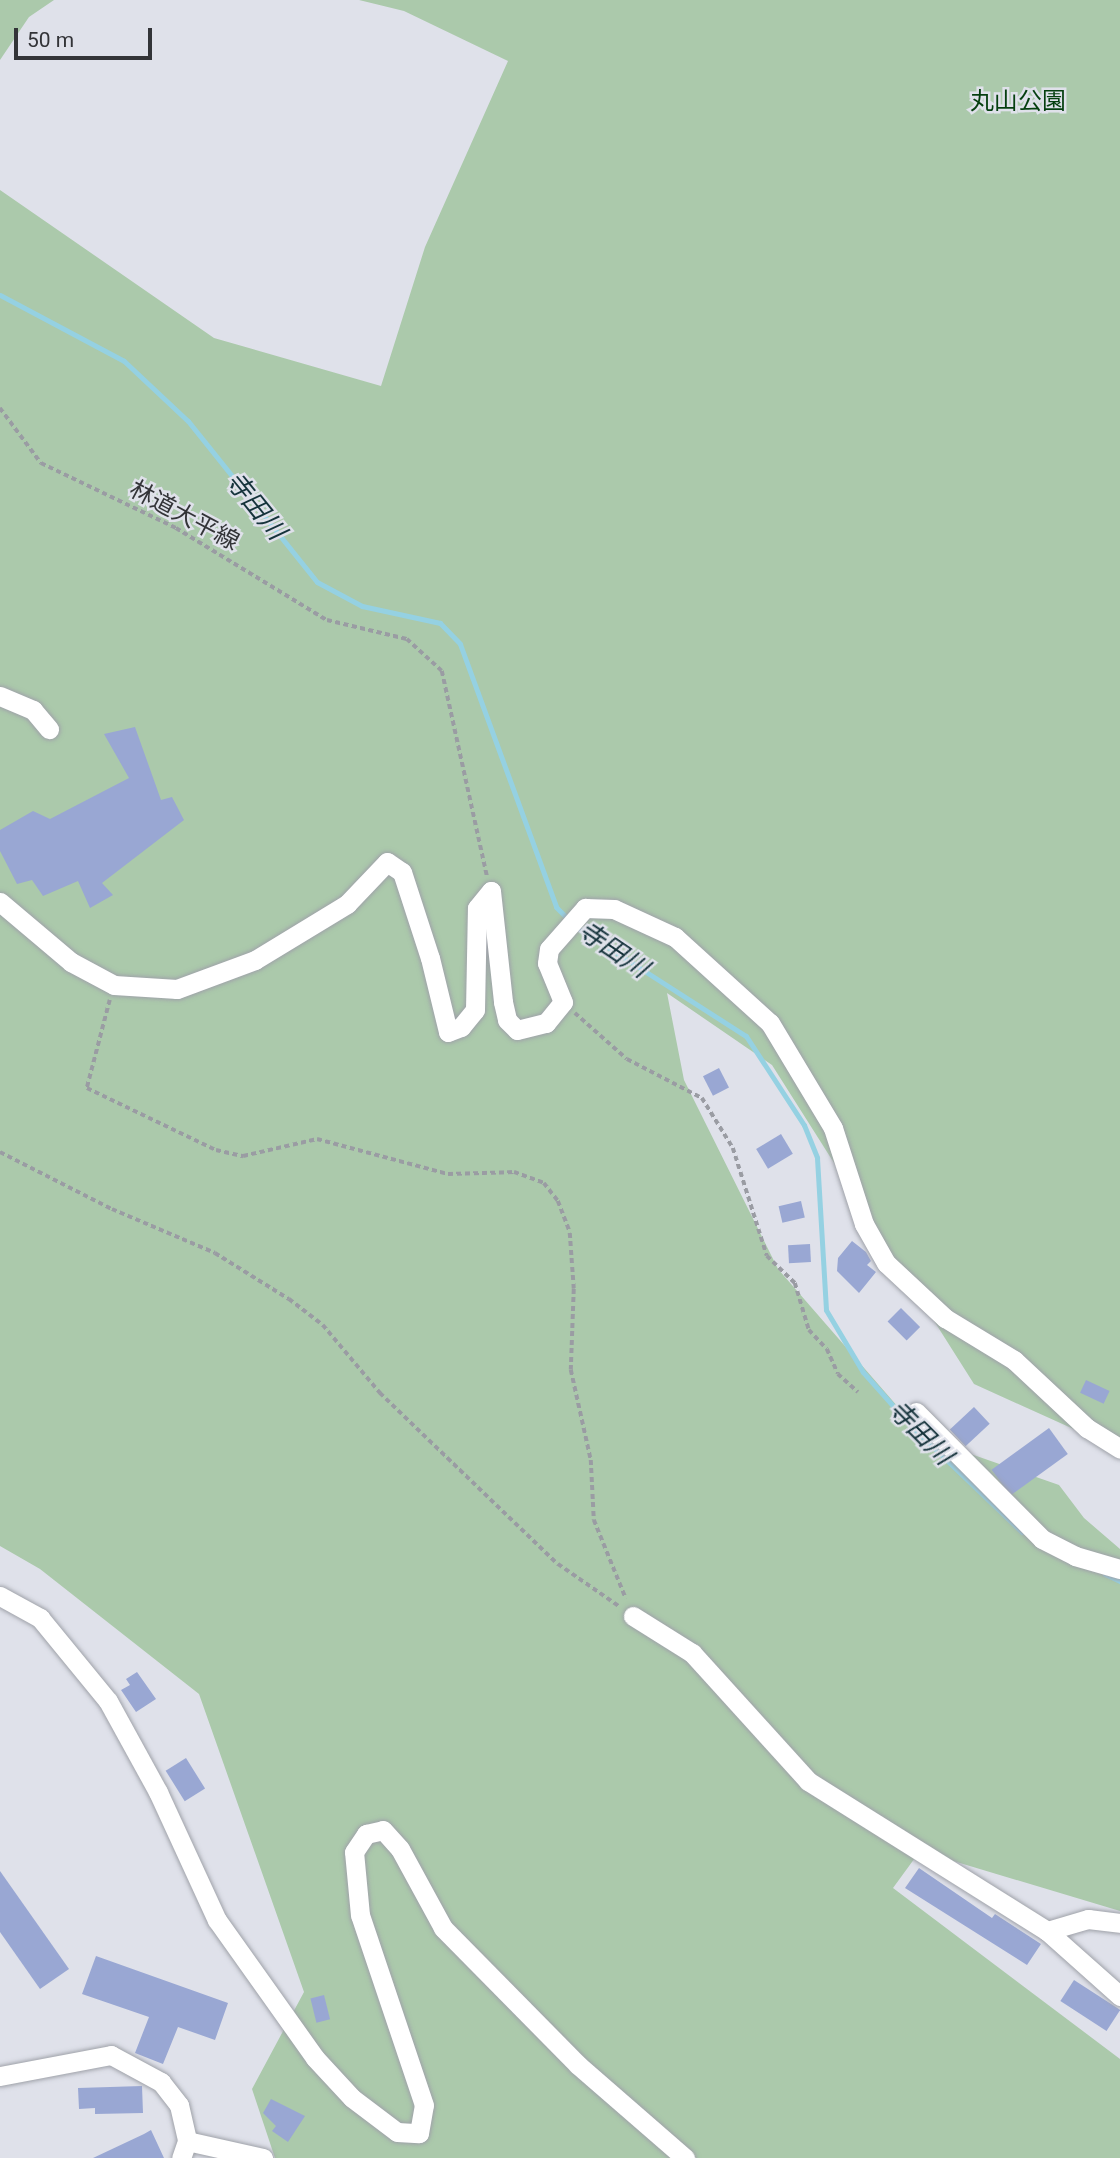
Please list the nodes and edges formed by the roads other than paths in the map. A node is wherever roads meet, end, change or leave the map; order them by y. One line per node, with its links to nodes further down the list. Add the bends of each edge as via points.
1 (0, 696): 2 (street, via 33,710)
2 (49, 729)
3 (0, 902): 5 (street, via 71,962 114,985 177,989 255,960 347,904 387,862 402,872 448,1032 461,1027 475,1010 477,908 491,891 507,1020 517,1030 546,1023 563,1002 547,964 549,949 585,908 614,909 674,937 770,1023 833,1128 864,1224 886,1262 945,1318 1014,1360 1087,1428)
4 (916, 1412): 6 (street, via 1042,1539 1074,1556)
5 (1120, 1449)
6 (1120, 1569)
7 (0, 1596): 15 (street, via 40,1618 108,1700 158,1792 217,1920 315,2058 352,2098 397,2132 419,2133 424,2105 360,1915 355,1852 366,1834 383,1830 400,1849 443,1928 578,2065)
8 (633, 1616): 10 (street, via 692,1653 808,1782)
9 (1120, 1923): 10 (street, via 1088,1919)
10 (1047, 1931): 11 (street)
11 (1120, 1996)
12 (0, 2076): 13 (street, via 111,2055 160,2082 179,2105)
13 (184, 2150): 14 (street)
14 (263, 2158)
15 (685, 2158)

